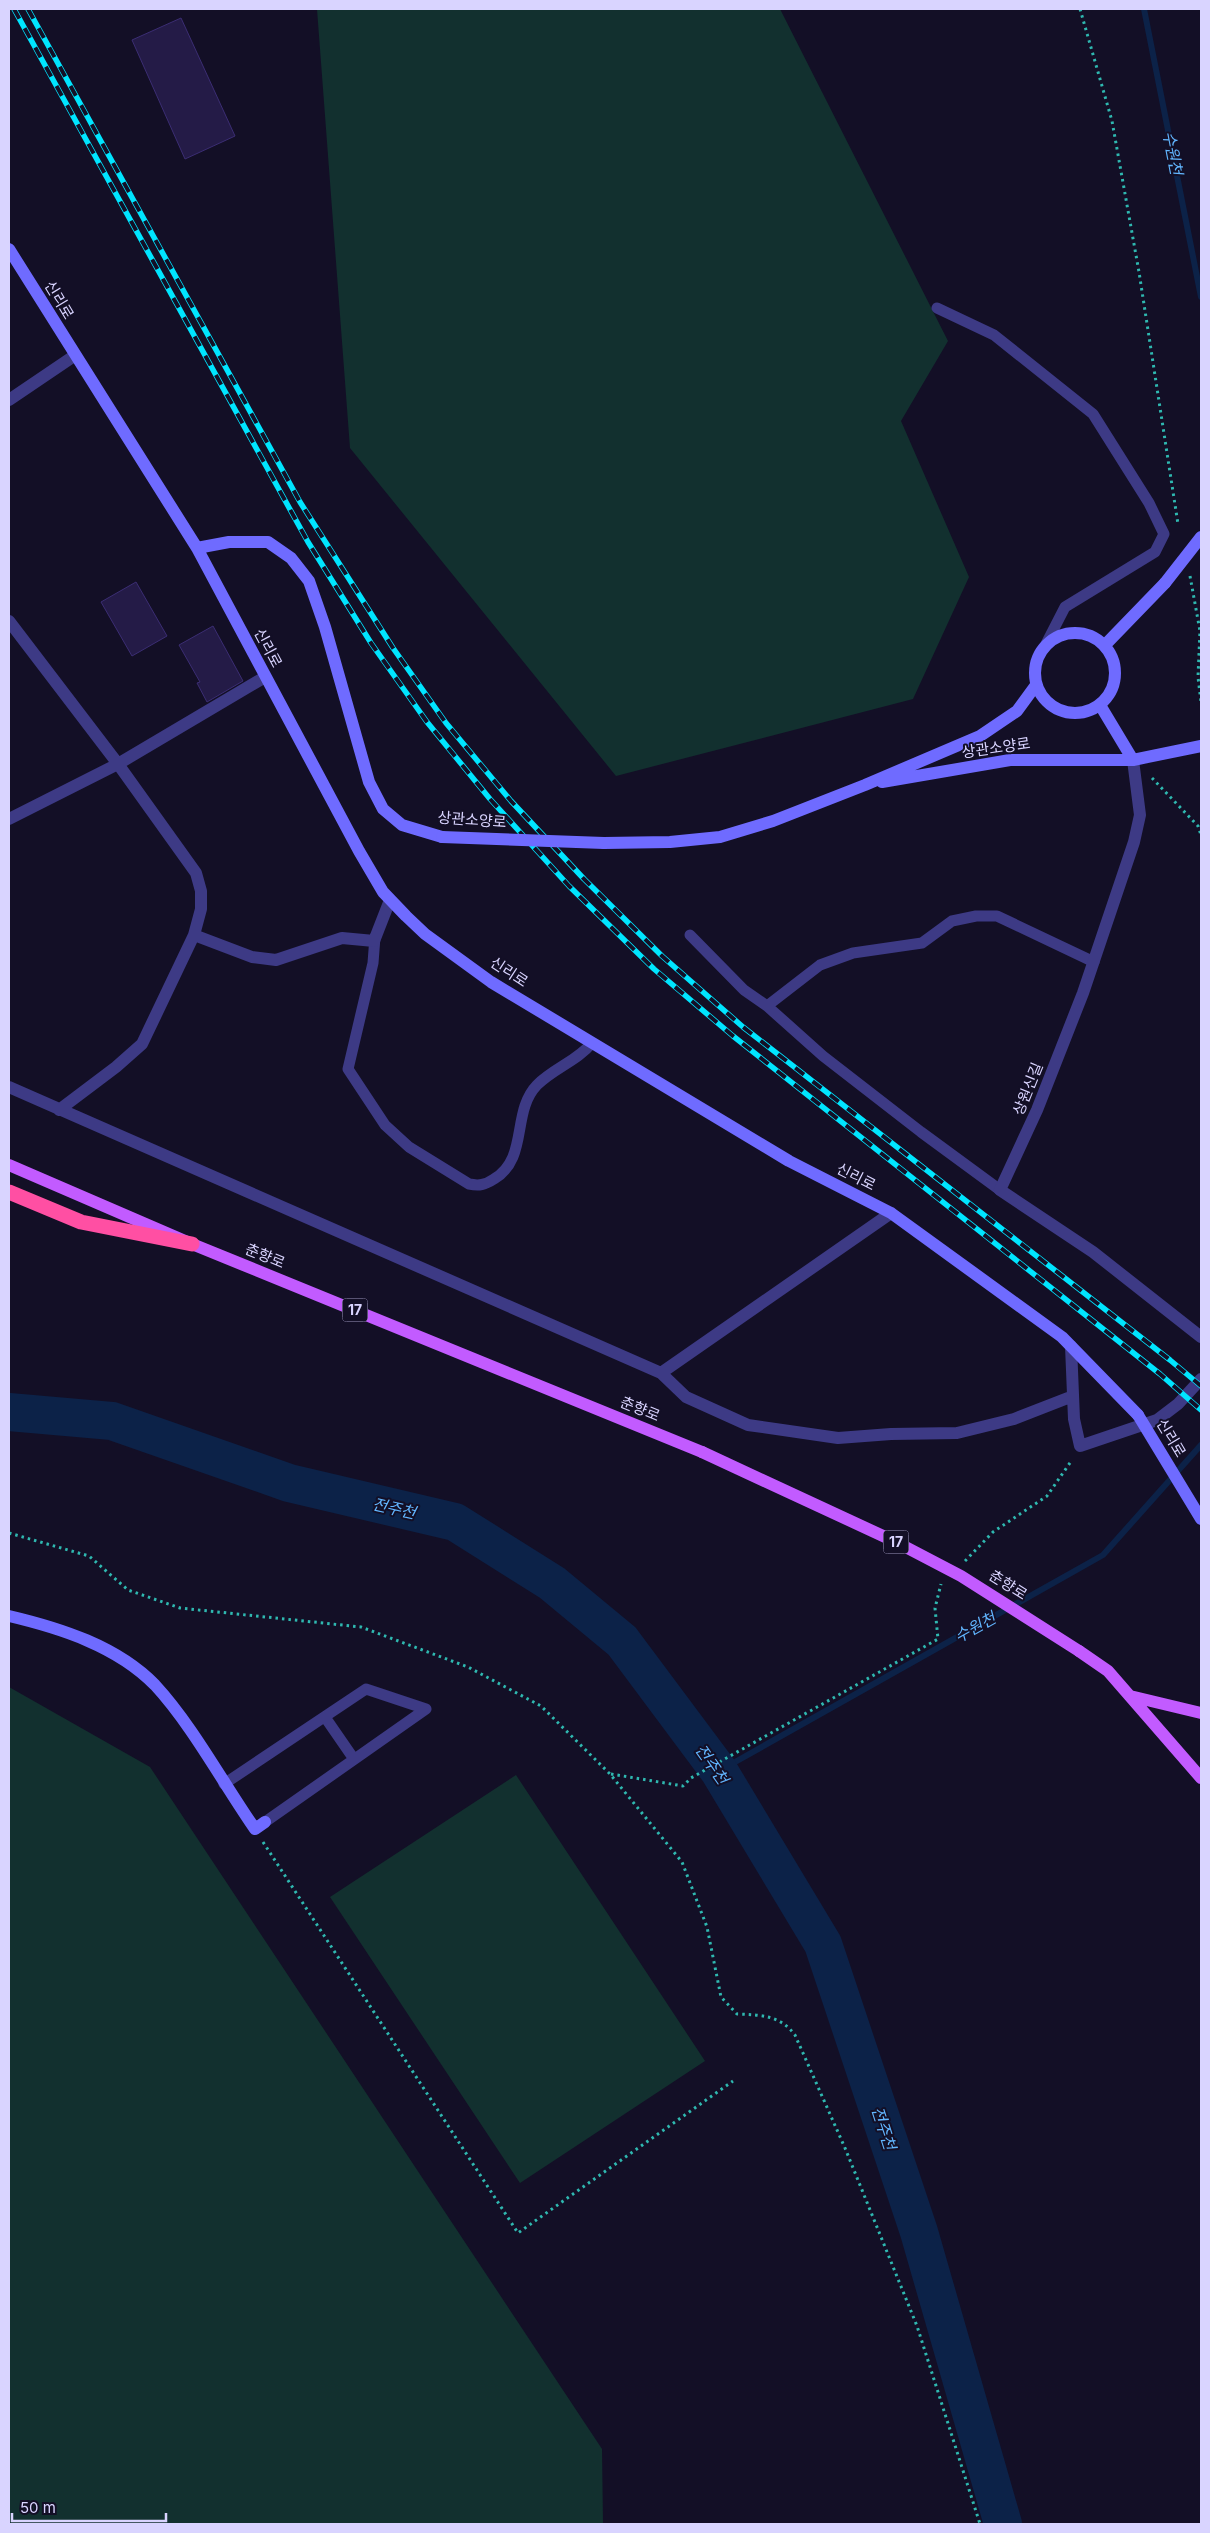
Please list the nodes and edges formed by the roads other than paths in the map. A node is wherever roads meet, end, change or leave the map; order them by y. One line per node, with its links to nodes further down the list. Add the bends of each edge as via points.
1 (9, 249): 3 (main road, 신리로)
2 (937, 308): 8 (lane, via 994,335 1093,414 1149,503 1164,534 1156,552 1065,607)
3 (74, 356): 4 (street); 6 (main road, 신리로)
4 (9, 400)
5 (1201, 536): 9 (main road, bridge, via 1165,583)
6 (197, 548): 10 (main road, 신리로); 16 (main road, 상관소양로, bridge, via 228,542 268,542 291,558 309,581 369,782 383,809 402,825 442,836 604,843 670,842 720,837 773,821)
7 (9, 621): 15 (street)
8 (1046, 644): 9 (main road, via 1062,634 1075,632 1094,636); 11 (main road, via 1035,667)
9 (1105, 645): 12 (main road, via 1115,665 1116,681)
10 (265, 677): 15 (street); 18 (main road, 신리로, via 359,851)
11 (1036, 685): 12 (main road, via 1053,706 1069,713 1084,712); 16 (main road, 상관소양로, via 1017,711 980,736)
12 (1100, 705): 14 (main road)
13 (1201, 746): 14 (main road, 상관소양로)
14 (1133, 760): 16 (main road, 상관소양로, via 1010,760); 22 (street, 상원신길, via 1140,815)
15 (118, 764): 17 (street); 19 (street, via 196,873 201,909)
16 (865, 785)
17 (9, 819)
18 (390, 900): 21 (street); 24 (main road, 신리로, via 425,934 491,982)
19 (194, 935): 21 (street, via 252,957 276,960 342,938 374,941); 26 (street, via 142,1044)
20 (690, 935): 23 (lane, via 744,990)
21 (375, 937): 24 (lane, via 373,963 348,1069 385,1125 409,1147 469,1184 478,1186 488,1182 510,1165 519,1143 528,1097 538,1084 584,1053)
22 (1094, 962): 23 (lane, via 997,916 976,916 952,920 922,943 853,953 820,965); 28 (street, 상원신길, via 1037,1110)
23 (766, 1006): 28 (lane, via 824,1056)
24 (592, 1043): 30 (main road, 신리로, via 789,1162)
25 (9, 1087): 26 (street)
26 (59, 1110): 34 (street)
27 (9, 1165): 31 (main road, 춘향로 / 17)
28 (1000, 1190): 32 (street, via 1093,1252)
29 (9, 1192): 31 (highway, via 81,1222)
30 (891, 1214): 33 (main road, 신리로); 34 (street)
31 (192, 1244): 39 (main road, 춘향로 / 17, bridge, via 702,1452 896,1542 961,1576 1079,1651 1108,1671)
32 (1201, 1337)
33 (1071, 1346): 36 (street); 37 (main road, 신리로, bridge, via 1138,1414)
34 (661, 1373): 36 (street, via 686,1397 748,1425 838,1438 957,1433 1014,1419)
35 (1201, 1379): 36 (street, via 1178,1404 1157,1420 1080,1446)
36 (1073, 1396)
37 (1201, 1519)
38 (9, 1616): 44 (main road, via 91,1642 132,1666 154,1684 174,1709)
39 (1130, 1696): 40 (main road); 43 (main road, 춘향로 / 17)
40 (1201, 1713)
41 (325, 1717): 42 (lane); 42 (lane, via 366,1689 426,1709); 44 (lane)
42 (354, 1759): 45 (lane)
43 (1201, 1778)
44 (224, 1784): 45 (main road)
45 (260, 1825)

